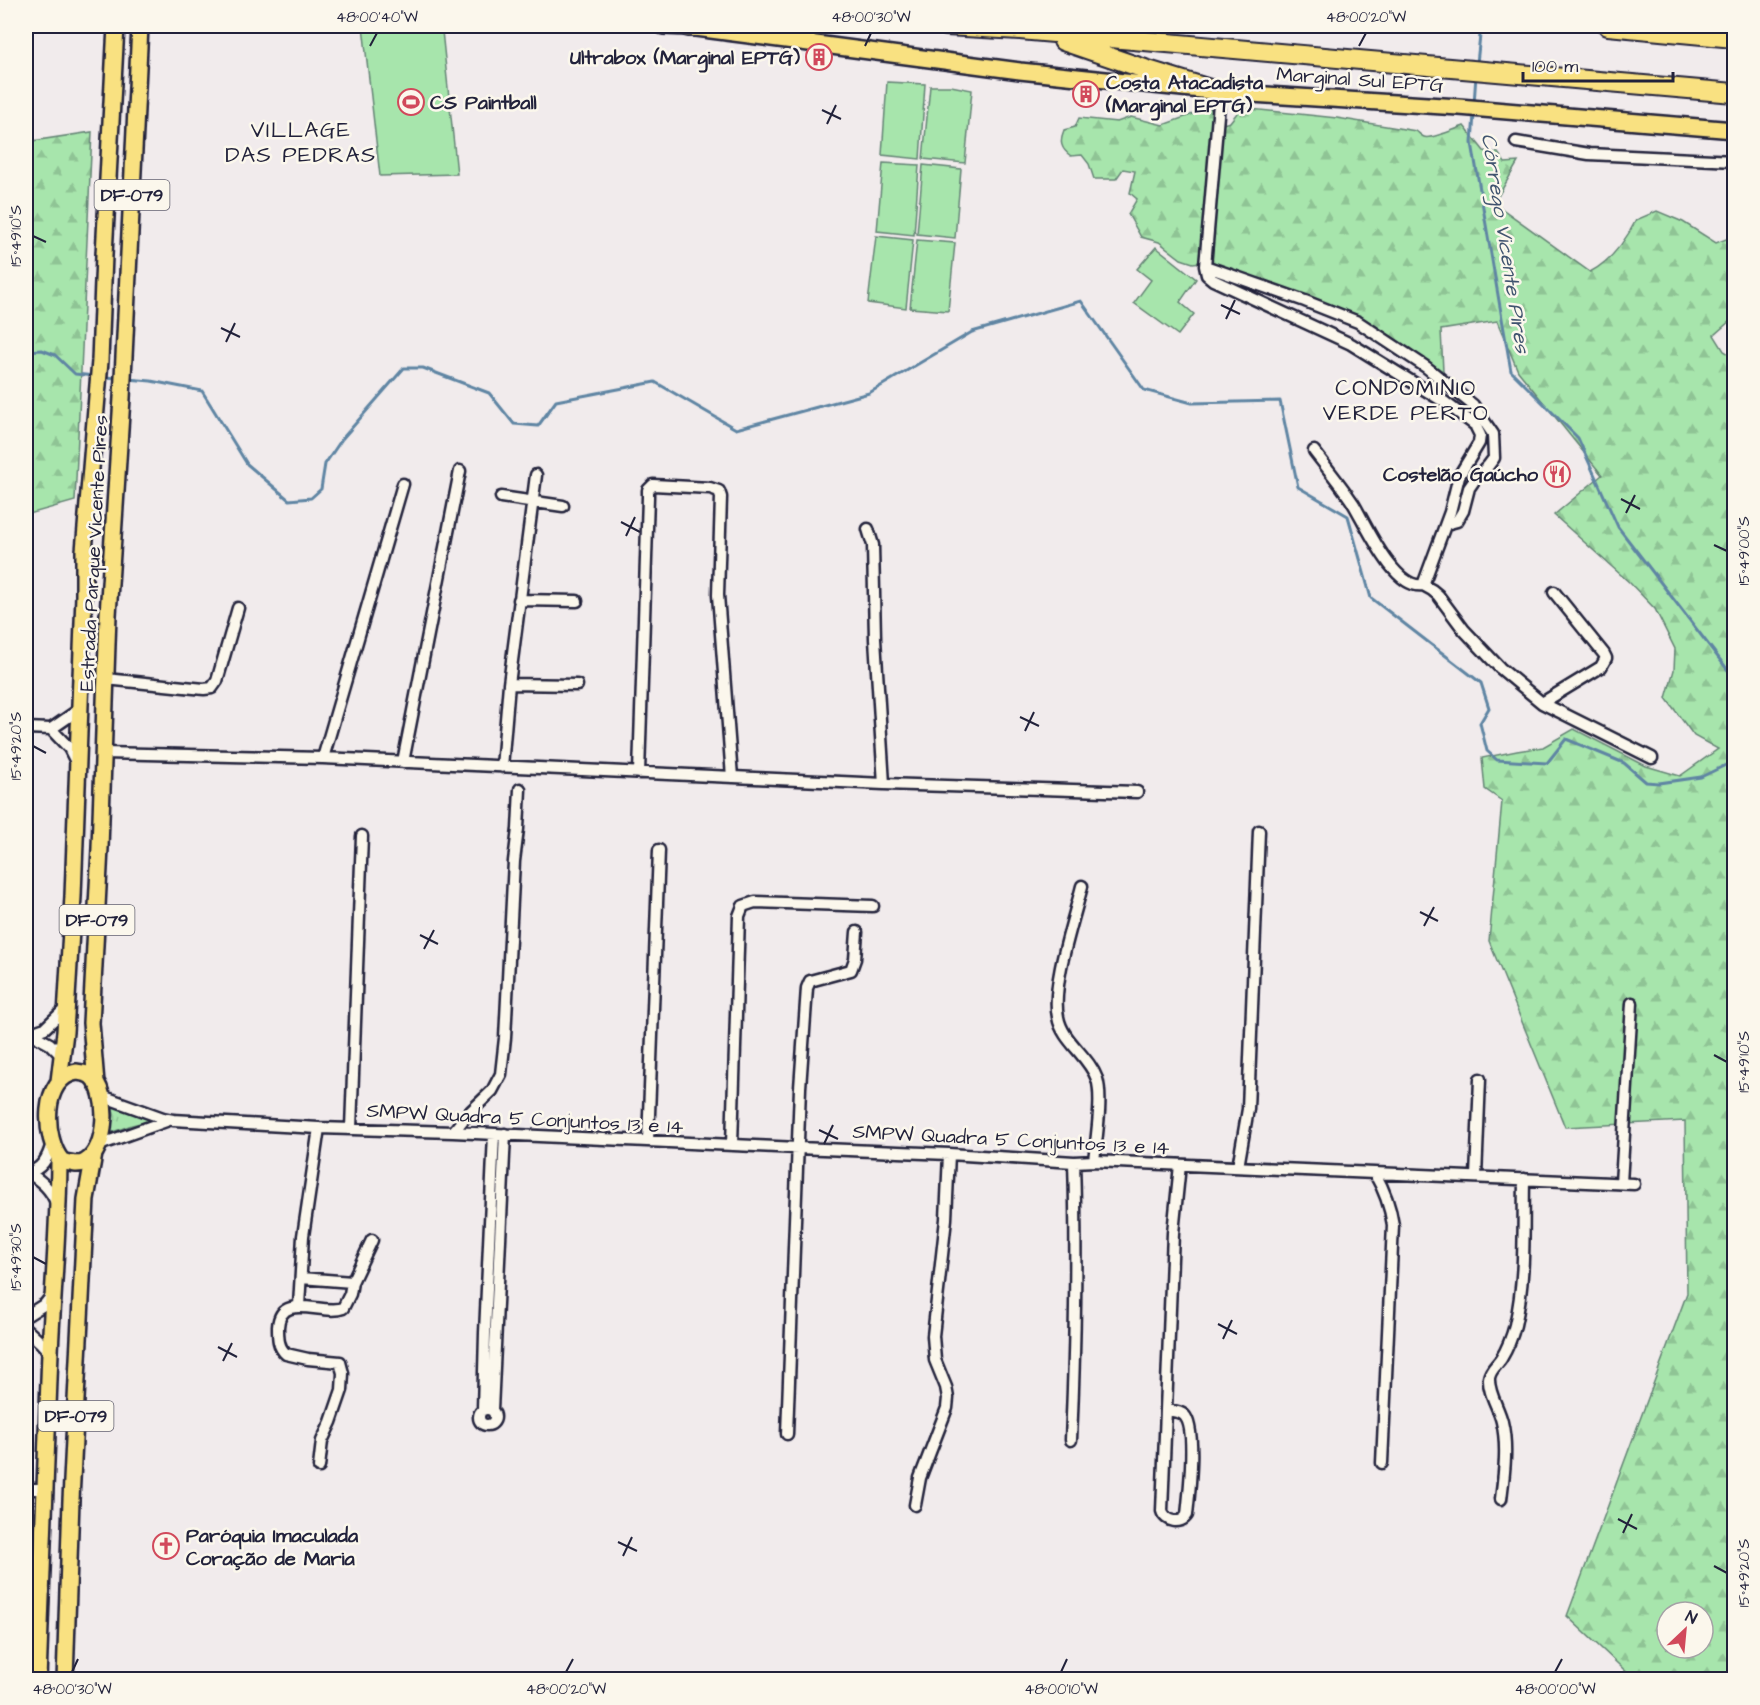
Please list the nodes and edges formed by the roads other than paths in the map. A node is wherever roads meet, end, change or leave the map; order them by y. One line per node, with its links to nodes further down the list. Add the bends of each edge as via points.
1 (116, 26): 27 (main road, Estrada Parque Vicente Pires / DF-079, via 100,361)
2 (140, 26): 29 (main road, Estrada Parque Vicente Pires / DF-079)
3 (663, 26): 8 (main road, Marginal Sul EPTG)
4 (716, 26): 8 (highway)
5 (946, 26): 9 (highway)
6 (1608, 26): 10 (highway)
7 (1671, 26): 10 (highway)
8 (688, 27): 12 (main road, Marginal Sul EPTG, via 1020,71)
9 (1020, 30): 12 (highway); 13 (highway)
10 (1709, 36): 11 (highway)
11 (1734, 38)
12 (1220, 92): 14 (main road, Marginal Sul EPTG, via 1459,106); 17 (street)
13 (1734, 93)
14 (1734, 130)
15 (1516, 141): 16 (street, via 1589,154)
16 (1734, 161)
17 (1205, 266): 25 (street, via 1213,280 1351,344 1475,425 1479,443 1459,476); 25 (street, via 1358,322 1426,367 1473,405 1493,434 1494,458 1469,488 1457,521)
18 (1314, 451): 28 (street, via 1353,504 1386,560 1411,583)
19 (460, 471): 44 (street)
20 (536, 475): 23 (street)
21 (403, 484): 42 (street)
22 (501, 497): 23 (street)
23 (532, 501): 24 (street); 31 (street)
24 (563, 506)
25 (1446, 524): 28 (street)
26 (868, 529): 49 (street, via 873,545)
27 (84, 582): 29 (main road, via 105,579); 38 (main road, Estrada Parque Vicente Pires / DF-079)
28 (1423, 585): 37 (street, via 1438,595 1500,668)
29 (111, 588): 34 (main road, Estrada Parque Vicente Pires / DF-079)
30 (1554, 592): 37 (street, via 1606,658 1601,667)
31 (519, 600): 32 (street); 35 (street)
32 (577, 601)
33 (238, 608): 34 (street, via 212,688)
34 (106, 679): 41 (main road, Estrada Parque Vicente Pires / DF-079)
35 (509, 684): 36 (street); 46 (street)
36 (577, 685)
37 (1542, 703): 43 (street)
38 (80, 709): 40 (street); 45 (main road, Estrada Parque Vicente Pires / DF-079)
39 (26, 728): 40 (street)
40 (51, 729): 45 (street)
41 (104, 753): 42 (street); 64 (main road, Estrada Parque Vicente Pires / DF-079, via 91,1023)
42 (323, 758): 44 (street)
43 (1652, 758)
44 (403, 762): 46 (street)
45 (78, 766): 59 (main road, Estrada Parque Vicente Pires / DF-079)
46 (502, 767): 47 (street)
47 (639, 773): 48 (street); 48 (street, via 648,490 653,485 710,488 719,491 721,497 718,595)
48 (732, 777): 49 (street)
49 (884, 784): 51 (street)
50 (520, 789): 68 (street, via 501,1074 492,1091)
51 (1137, 792)
52 (1259, 831): 79 (street, via 1248,1109)
53 (362, 836): 67 (street)
54 (659, 850): 70 (street)
55 (1082, 886): 76 (street, via 1062,965 1057,1009 1062,1029 1097,1078)
56 (873, 906): 71 (street, via 755,902 743,906 739,916)
57 (857, 932): 72 (street, via 851,970 810,981 807,988)
58 (1632, 1003): 84 (street)
59 (66, 1008): 60 (street, via 45,1028); 61 (main road, Estrada Parque Vicente Pires / DF-079)
60 (28, 1032): 61 (street, via 50,1044)
61 (63, 1057): 63 (main road, Estrada Parque Vicente Pires / DF-079)
62 (1480, 1079): 82 (street)
63 (59, 1081): 64 (main road, via 77,1072 92,1076); 73 (main road, DF-079, via 49,1110 49,1128)
64 (99, 1089): 65 (street, SMPW Quadra 5 Conjuntos 13 e 14); 74 (main road, DF-079, via 105,1117)
65 (170, 1120): 66 (street, SMPW Quadra 5 Conjuntos 13 e 14); 74 (street, SMPW Quadra 5 Conjuntos 13 e 14)
66 (319, 1128): 67 (street, SMPW Quadra 5 Conjuntos 13 e 14); 88 (street, via 303,1236)
67 (351, 1128): 68 (street, SMPW Quadra 5 Conjuntos 13 e 14)
68 (453, 1132): 69 (street, SMPW Quadra 5 Conjuntos 13 e 14)
69 (500, 1134): 70 (street, SMPW Quadra 5 Conjuntos 13 e 14); 95 (street)
70 (648, 1141): 71 (street, SMPW Quadra 5 Conjuntos 13 e 14)
71 (732, 1145): 72 (street, SMPW Quadra 5 Conjuntos 13 e 14)
72 (798, 1148): 75 (street, SMPW Quadra 5 Conjuntos 13 e 14); 97 (street)
73 (56, 1150): 74 (main road, via 62,1161 79,1164); 80 (street, via 37,1169); 86 (main road, DF-079)
74 (96, 1150): 109 (main road, DF-079, via 86,1198)
75 (949, 1154): 77 (street, SMPW Quadra 5 Conjuntos 13 e 14); 104 (street, via 933,1336 934,1360 948,1398 920,1478)
76 (1094, 1161): 77 (street, SMPW Quadra 5 Conjuntos 13 e 14); 78 (street, SMPW Quadra 5 Conjuntos 13 e 14)
77 (1074, 1162): 98 (street)
78 (1180, 1165): 79 (street, SMPW Quadra 5 Conjuntos 13 e 14); 96 (street, via 1173,1233)
79 (1238, 1167): 81 (street, SMPW Quadra 5 Conjuntos 13 e 14)
80 (27, 1173): 86 (street, via 53,1194)
81 (1375, 1174): 82 (street, SMPW Quadra 5 Conjuntos 13 e 14); 99 (street, via 1390,1204 1393,1224)
82 (1476, 1177): 83 (street, SMPW Quadra 5 Conjuntos 13 e 14)
83 (1524, 1179): 84 (street, SMPW Quadra 5 Conjuntos 13 e 14); 103 (street, via 1517,1318 1489,1378 1504,1432)
84 (1621, 1183): 85 (street, SMPW Quadra 5 Conjuntos 13 e 14)
85 (1634, 1184)
86 (58, 1208): 90 (main road, DF-079)
87 (372, 1240): 89 (street)
88 (301, 1278): 89 (street); 91 (street)
89 (352, 1282): 91 (street, via 343,1308)
90 (53, 1294): 92 (street); 94 (main road, DF-079)
91 (299, 1306): 100 (street, via 280,1317 282,1350 292,1357 340,1362 343,1373 340,1398 322,1441)
92 (26, 1316)
93 (26, 1329): 94 (street)
94 (50, 1353): 102 (main road, DF-079)
95 (487, 1410)
96 (1166, 1410): 96 (street, via 1162,1511 1174,1521 1187,1515 1191,1434 1184,1414)
97 (787, 1434)
98 (1071, 1440)
99 (1382, 1463)
100 (319, 1467)
101 (26, 1489): 102 (street)
102 (46, 1489): 105 (main road, DF-079)
103 (1501, 1499)
104 (915, 1505)
105 (42, 1591): 106 (street); 107 (main road, DF-079)
106 (26, 1600)
107 (33, 1623): 108 (main road, DF-079)
108 (38, 1680)
109 (66, 1680)

